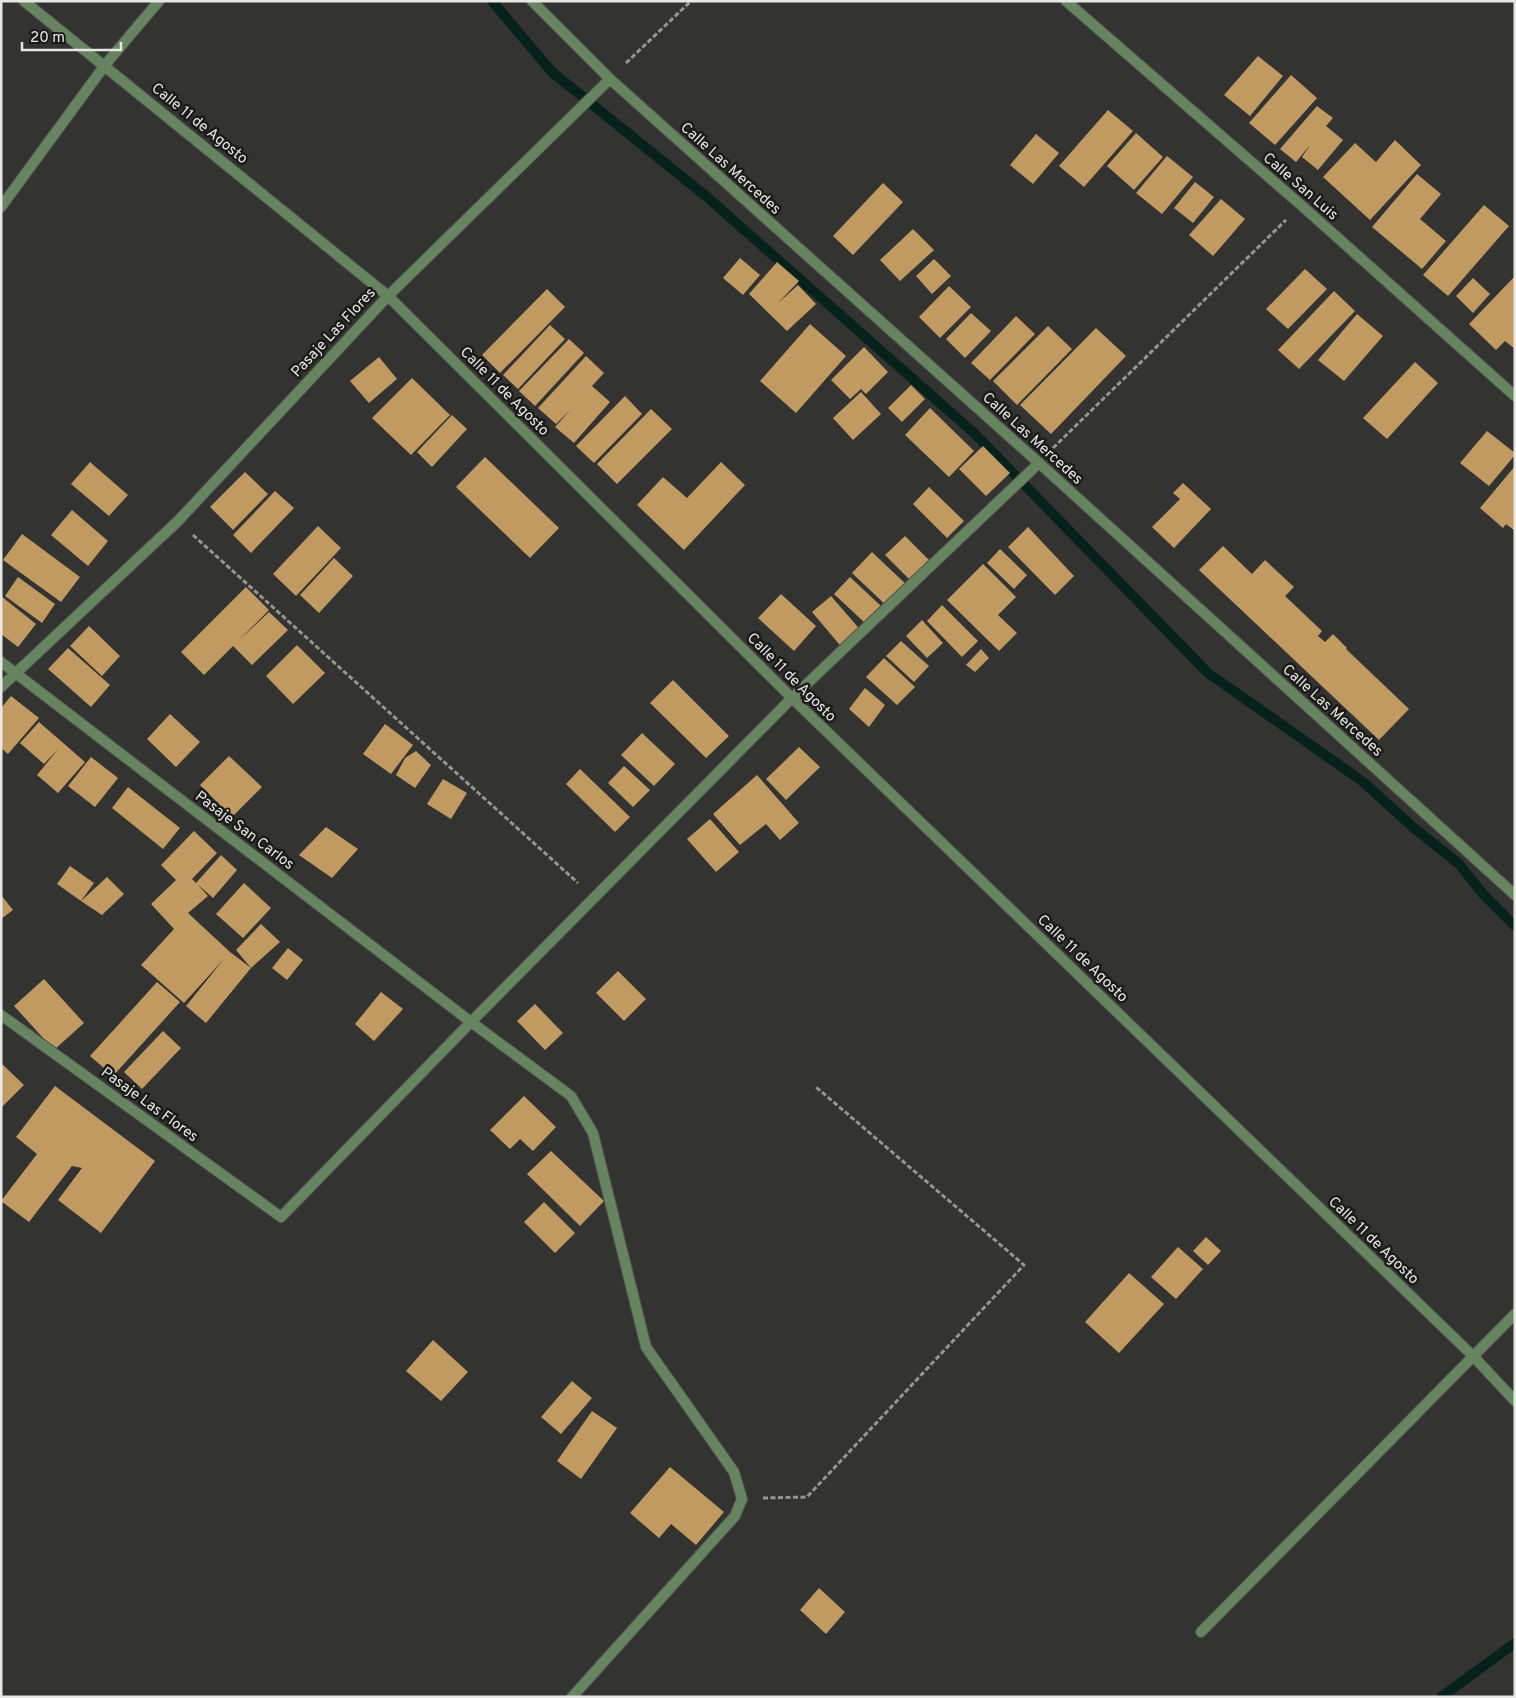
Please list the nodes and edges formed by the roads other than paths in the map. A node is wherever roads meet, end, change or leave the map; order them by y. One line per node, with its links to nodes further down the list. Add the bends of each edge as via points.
1 (24, 1): 5 (street, Calle 11 de Agosto)
2 (159, 1): 5 (street)
3 (532, 1): 6 (street, Calle Las Mercedes)
4 (1066, 1): 9 (street, Calle San Luis)
5 (104, 65): 7 (street); 8 (street, Calle 11 de Agosto)
6 (610, 79): 8 (street, Pasaje Las Flores); 10 (street, Calle Las Mercedes)
7 (1, 207)
8 (388, 296): 12 (street, Pasaje Las Flores, via 178,521); 14 (street, Calle 11 de Agosto)
9 (1515, 396)
10 (1039, 463): 14 (street); 15 (street, Calle Las Mercedes)
11 (1, 662): 12 (street, Pasaje San Carlos)
12 (14, 673): 13 (street, Pasaje Las Flores); 17 (street, Pasaje San Carlos)
13 (1, 687)
14 (792, 698): 17 (street); 19 (street, Calle 11 de Agosto)
15 (1515, 896)
16 (1, 1015): 17 (street, Pasaje Las Flores, via 281,1217)
17 (471, 1022): 22 (street, Pasaje San Carlos, via 571,1096 593,1133 646,1347 734,1472 742,1499 735,1516)
18 (1515, 1314): 19 (street)
19 (1474, 1357): 20 (street, Calle 11 de Agosto); 21 (street)
20 (1515, 1401)
21 (1201, 1632)
22 (572, 1697)

